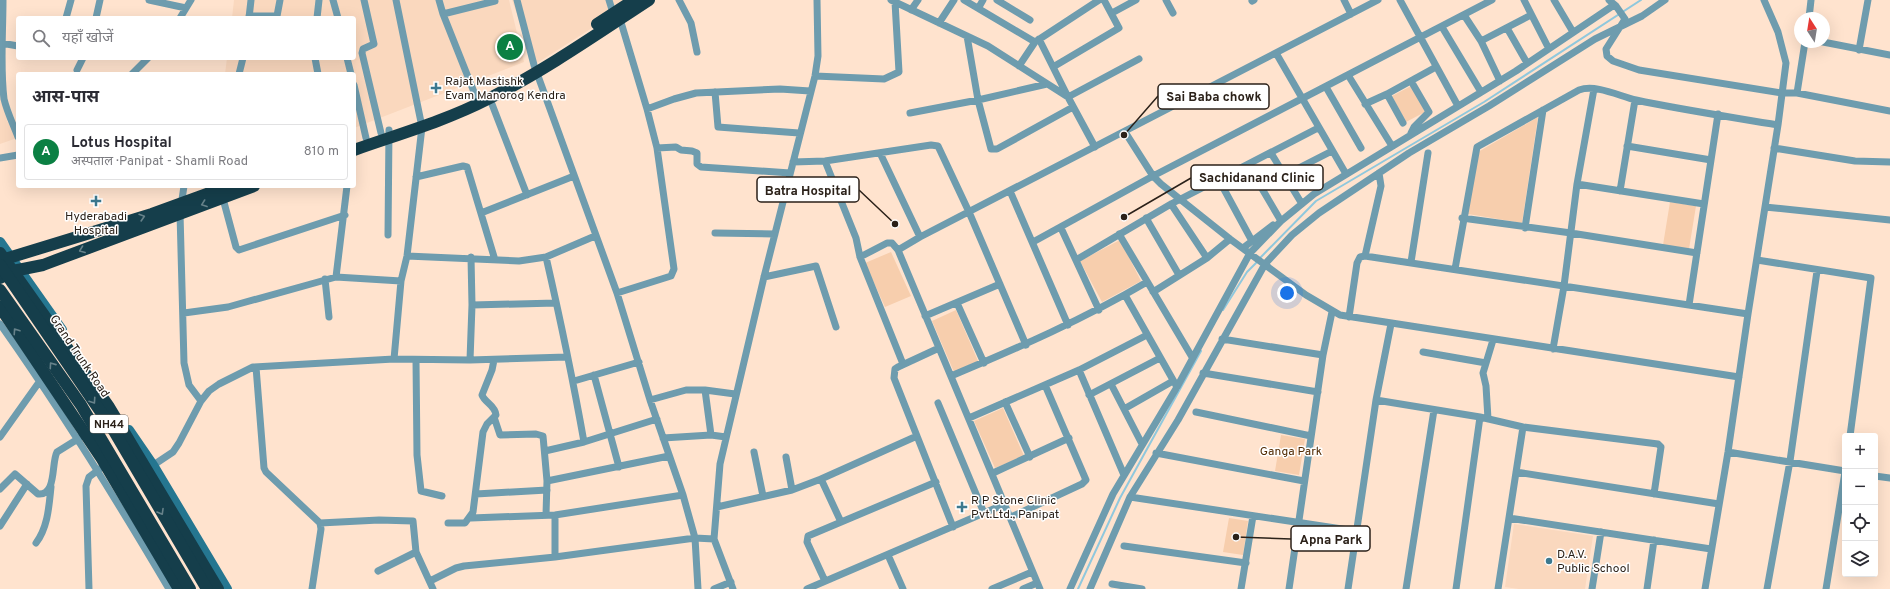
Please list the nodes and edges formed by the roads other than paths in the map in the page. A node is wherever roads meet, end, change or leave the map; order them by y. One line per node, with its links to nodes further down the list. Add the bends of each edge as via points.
1 (4, 0): 70 (street)
2 (72, 0): 51 (street)
3 (100, 0): 52 (street)
4 (149, 0): 43 (street)
5 (191, 0): 43 (street)
6 (251, 0): 54 (street)
7 (280, 0): 55 (street)
8 (319, 0): 56 (street)
9 (333, 0): 57 (street)
10 (364, 0): 130 (street, via 374,44 363,49 362,53)
11 (396, 0): 123 (street)
12 (439, 0): 48 (street)
13 (516, 0): 89 (street)
14 (609, 0): 58 (street)
15 (634, 0): 58 (highway)
16 (649, 0): 58 (highway)
17 (679, 0): 76 (street, via 690,23)
18 (817, 0): 96 (street, via 818,56)
19 (918, 0): 44 (street)
20 (954, 0): 61 (street)
21 (964, 0): 42 (street)
22 (983, 0): 42 (street)
23 (996, 0): 60 (street)
24 (1099, 0): 68 (street)
25 (1104, 0): 46 (street)
26 (1136, 0): 46 (street)
27 (1166, 0): 47 (street)
28 (1344, 0): 49 (street)
29 (1378, 0): 49 (street)
30 (1400, 0): 67 (street)
31 (1492, 0): 59 (street)
32 (1524, 0): 50 (street)
33 (1554, 0): 65 (street)
34 (1664, 0): 62 (street, via 1642,16)
35 (1764, 0): 105 (street, via 1786,58)
36 (1811, 0): 45 (street)
37 (1868, 0): 75 (street)
38 (496, 1): 40 (street)
39 (893, 1): 44 (street); 96 (street, via 899,72 884,79)
40 (470, 4): 48 (street)
41 (1613, 4): 62 (street, via 1625,18); 65 (street)
42 (979, 7): 68 (street)
43 (186, 8): 53 (street)
44 (911, 10): 61 (street)
45 (1810, 12)
46 (1112, 13): 87 (street, via 1119,28)
47 (1173, 13)
48 (443, 14): 109 (street)
49 (1351, 14): 77 (street)
50 (1531, 15): 64 (street); 74 (street)
51 (67, 16)
52 (96, 16)
53 (181, 16)
54 (249, 16)
55 (277, 16)
56 (317, 16)
57 (337, 16)
58 (617, 16): 89 (highway); 118 (street)
59 (1464, 16): 63 (street); 69 (street)
60 (1030, 20)
61 (939, 24): 66 (street)
62 (1621, 26): 105 (street, via 1605,51 1613,61 1639,70); 152 (street)
63 (1442, 28): 67 (street); 104 (street)
64 (1507, 28): 69 (street); 85 (street)
65 (1574, 32): 74 (street)
66 (967, 36): 86 (street); 113 (street)
67 (1422, 37): 88 (street); 95 (street)
68 (1037, 40): 86 (street); 87 (street)
69 (1481, 41): 97 (street)
70 (1, 43): 72 (street); 127 (street, via 1,80 4,98)
71 (1830, 44): 75 (street)
72 (16, 46)
73 (1804, 48): 106 (street)
74 (1549, 49): 85 (street)
75 (1858, 50): 78 (street)
76 (697, 52)
77 (1276, 53): 111 (street); 128 (street)
78 (1890, 55)
79 (1139, 59): 110 (street)
80 (82, 60): 90 (street)
81 (146, 60): 91 (street)
82 (242, 60): 92 (street)
83 (315, 60): 93 (street)
84 (348, 60): 94 (street)
85 (1527, 63): 97 (street)
86 (1019, 66): 99 (street)
87 (1053, 67): 110 (street)
88 (1436, 67): 98 (street); 116 (street)
89 (535, 69): 109 (highway); 112 (highway); 156 (street)
90 (77, 70)
91 (134, 72)
92 (239, 72)
93 (318, 72)
94 (350, 72)
95 (1348, 75): 100 (street); 115 (street)
96 (815, 76): 102 (street)
97 (1500, 80): 104 (street)
98 (1411, 81): 108 (street); 131 (street, via 1429,112 1414,127)
99 (1047, 84): 110 (street); 113 (street)
100 (1326, 87): 111 (street); 138 (street)
101 (1594, 89): 114 (street); 119 (street, via 1579,90); 160 (street)
102 (810, 91): 103 (street, via 780,89); 129 (street)
103 (715, 92): 118 (street, via 686,95); 129 (street, via 718,127)
104 (1481, 92): 116 (street)
105 (1782, 93): 106 (street); 125 (street)
106 (1796, 93): 120 (street)
107 (356, 94): 132 (street)
108 (1387, 94): 115 (street); 124 (street)
109 (476, 97): 123 (highway)
110 (1068, 97): 117 (street)
111 (1303, 98): 126 (street); 157 (street)
112 (490, 99): 123 (highway, via 442,120); 167 (street)
113 (978, 100): 117 (street, via 992,150); 121 (street)
114 (1635, 100): 122 (street); 135 (street)
115 (1365, 104): 134 (street)
116 (1458, 106): 131 (street)
117 (1073, 107): 136 (street)
118 (647, 109): 137 (street)
119 (1543, 110): 178 (street, via 1478,146); 182 (street)
120 (1890, 111)
121 (910, 113)
122 (1718, 114): 125 (street); 147 (street)
123 (422, 123): 130 (highway); 158 (street)
124 (1403, 123)
125 (1778, 125): 139 (street)
126 (1318, 128): 142 (street); 143 (street)
127 (16, 131)
128 (1125, 132): 136 (street); 157 (street)
129 (799, 133): 149 (street)
130 (387, 134): 132 (highway); 140 (highway); 187 (street)
131 (1411, 134): 134 (street)
132 (366, 138): 133 (highway)
133 (356, 141)
134 (1392, 146): 154 (street)
135 (1627, 146): 147 (street); 166 (street)
136 (1095, 147): 165 (street)
137 (657, 148): 153 (street, via 676,147 694,151 697,164 701,167); 224 (street, via 674,272 671,276)
138 (1361, 148)
139 (1774, 148): 150 (street, via 1855,162); 172 (street)
140 (356, 149)
141 (880, 152): 148 (street); 174 (street, via 931,144 938,146); 189 (street)
142 (1271, 152): 151 (street); 155 (street)
143 (1332, 152): 154 (street); 155 (street)
144 (1428, 153): 208 (street)
145 (16, 155): 146 (street)
146 (0, 158)
147 (1711, 160): 171 (street)
148 (825, 161): 149 (street); 201 (street, via 856,238)
149 (793, 162): 153 (street)
150 (1890, 162)
151 (1248, 165): 159 (street); 179 (street)
152 (1379, 172): 200 (street, via 1381,186); 209 (street, via 1319,213)
153 (790, 173): 185 (street)
154 (1346, 174): 170 (street)
155 (1285, 175): 170 (street)
156 (574, 176): 167 (street); 188 (street)
157 (1154, 176): 168 (street); 181 (street)
158 (416, 177): 175 (street, via 466,167); 198 (street)
159 (1219, 180): 168 (street); 191 (street)
160 (1577, 184): 166 (street); 184 (street)
161 (184, 188): 173 (street)
162 (238, 188): 164 (highway)
163 (347, 188): 176 (street)
164 (223, 190): 173 (highway); 176 (street, via 236,247 239,250)
165 (1010, 191): 174 (street); 193 (street)
166 (1620, 191): 171 (street)
167 (527, 195): 175 (street)
168 (1182, 199): 169 (street); 190 (street)
169 (1171, 204): 177 (street); 203 (street)
170 (1302, 204): 179 (street)
171 (1704, 204): 197 (street)
172 (1765, 207): 180 (street); 207 (street)
173 (181, 208): 204 (highway, one-way to 173, via 152,214); 211 (highway, one-way to 211, via 43,264); 233 (street)
174 (969, 212): 189 (street); 220 (street)
175 (481, 213): 205 (street)
176 (345, 215): 214 (street)
177 (1146, 218): 186 (street); 213 (street)
178 (1462, 218): 182 (street); 210 (street)
179 (1281, 220): 191 (street); 196 (street)
180 (1890, 220)
181 (1061, 228): 193 (street); 206 (street)
182 (1525, 228): 184 (street)
183 (715, 233): 185 (street)
184 (1571, 233): 197 (street); 221 (street)
185 (776, 234): 216 (street)
186 (1120, 234): 206 (street); 219 (street)
187 (388, 235)
188 (595, 236): 199 (street); 224 (street)
189 (920, 237): 195 (street)
190 (1230, 239): 194 (street); 203 (street)
191 (1252, 241): 194 (street)
192 (0, 242): 204 (street)
193 (1033, 242): 240 (street)
194 (1243, 248): 196 (street)
195 (898, 250): 201 (street, via 892,243 887,243); 235 (street)
196 (1251, 253): 209 (street); 250 (street)
197 (1697, 253): 229 (street)
198 (407, 256): 202 (street); 218 (street)
199 (546, 256): 205 (street, via 520,261); 226 (street)
200 (1365, 256): 208 (street); 237 (street, via 1360,257 1357,263)
201 (860, 257): 260 (street)
202 (471, 258): 205 (street); 228 (street)
203 (1207, 258): 213 (street)
204 (3, 259): 211 (highway); 375 (highway, Grand Trunk Road / NH44, one-way to 375, bridge, via 114,431)
205 (495, 260)
206 (1076, 260): 231 (street)
207 (1757, 260): 212 (street); 234 (street)
208 (1411, 262): 210 (street)
209 (1264, 263): 232 (street); 243 (street)
210 (1455, 269): 221 (street)
211 (17, 270): 215 (highway); 268 (highway); 311 (street)
212 (1817, 271): 291 (street, via 1871,278); 310 (street)
213 (1179, 275): 223 (street)
214 (336, 277): 217 (street); 218 (street)
215 (0, 278)
216 (764, 278): 241 (street, via 816,266); 275 (street)
217 (325, 279): 233 (street, via 243,303); 236 (street)
218 (401, 281): 253 (street)
219 (1147, 282): 223 (street); 225 (street)
220 (1000, 284): 227 (street); 245 (street)
221 (1564, 286): 229 (street); 247 (street)
222 (0, 290): 374 (highway, NH44, one-way to 222, bridge, via 80,405)
223 (1153, 292): 250 (street)
224 (617, 293): 257 (street)
225 (1125, 295): 231 (street); 242 (street)
226 (556, 303): 228 (street); 251 (street)
227 (957, 303): 235 (street); 258 (street)
228 (472, 305): 255 (street)
229 (1689, 305): 234 (street)
230 (0, 307): 266 (highway, one-way to 230)
231 (1099, 310): 240 (street)
232 (1332, 312): 237 (street); 249 (street)
233 (184, 313): 280 (street, via 185,374 189,385)
234 (1748, 314): 267 (street)
235 (926, 316): 246 (street)
236 (329, 317)
237 (1349, 317): 239 (street)
238 (0, 324): 266 (street)
239 (1391, 324): 244 (street); 279 (street)
240 (1068, 325): 245 (street)
241 (836, 327)
242 (1147, 335): 252 (street); 262 (street)
243 (1222, 339): 249 (street); 263 (street)
244 (1493, 340): 247 (street); 259 (street)
245 (1026, 345): 258 (street)
246 (939, 348): 260 (street); 265 (street)
247 (1553, 349): 267 (street)
248 (1423, 352): 259 (street)
249 (1323, 355): 274 (street)
250 (1192, 357): 271 (street)
251 (567, 358): 256 (street); 269 (street)
252 (1160, 358): 270 (street); 271 (street)
253 (394, 360): 254 (street); 261 (street)
254 (416, 360): 255 (street); 333 (street, via 417,455 421,491)
255 (470, 360): 256 (street)
256 (494, 360): 286 (street, via 482,395 494,409)
257 (639, 362): 264 (street); 278 (street)
258 (984, 362): 265 (street)
259 (1486, 363): 288 (street, via 1483,373 1486,386)
260 (903, 364): 294 (street, via 895,369 894,378)
261 (256, 367): 280 (street, via 240,372 219,384); 348 (street, via 264,468)
262 (1079, 370): 272 (street); 276 (street)
263 (1203, 373): 274 (street); 306 (street, via 1178,420)
264 (594, 375): 269 (street); 292 (street)
265 (951, 376): 287 (street)
266 (43, 377): 277 (highway); 296 (street); 297 (street)
267 (1739, 377): 305 (street)
268 (89, 378): 277 (highway); 311 (highway)
269 (574, 382): 301 (street)
270 (1112, 384): 276 (street); 283 (street)
271 (1175, 384): 283 (street); 302 (street)
272 (1046, 385): 281 (street); 300 (street)
273 (705, 390): 275 (street); 278 (street, via 686,390); 293 (street)
274 (1318, 392): 295 (street)
275 (735, 394): 298 (street)
276 (1089, 395): 317 (street)
277 (60, 396): 297 (highway)
278 (650, 400): 289 (street)
279 (1376, 400): 284 (street); 352 (street)
280 (201, 401): 311 (street, via 179,443 172,452)
281 (1005, 402): 287 (street); 309 (street)
282 (938, 403): 339 (street)
283 (1124, 409): 302 (street)
284 (1434, 410): 288 (street); 392 (street)
285 (1196, 412): 295 (street)
286 (494, 417): 303 (street, via 500,435 539,434 543,436); 330 (street, via 483,432)
287 (969, 418): 316 (street)
288 (1484, 418): 290 (street); 393 (street)
289 (657, 419): 292 (street); 299 (street)
290 (1523, 427): 315 (street); 331 (street, via 1658,444 1661,447)
291 (1850, 433)
292 (609, 434): 301 (street); 312 (street)
293 (711, 435): 298 (street); 299 (street)
294 (917, 436): 320 (street); 323 (street)
295 (1311, 436): 322 (street)
296 (0, 437)
297 (82, 437): 313 (highway); 325 (street, via 55,454)
298 (726, 437): 338 (street, via 720,464)
299 (663, 438): 307 (street)
300 (1069, 438): 309 (street); 344 (street, via 1086,476 1086,482)
301 (584, 442): 303 (street)
302 (1142, 444): 317 (street)
303 (545, 451): 321 (street)
304 (754, 452): 334 (street)
305 (1728, 452): 310 (street); 337 (street)
306 (1156, 453): 322 (street); 335 (street)
307 (669, 456): 312 (street); 332 (street)
308 (786, 457): 328 (street)
309 (1030, 457): 316 (street)
310 (1790, 461): 314 (street); 398 (street)
311 (150, 467): 376 (highway); 377 (street)
312 (619, 467): 321 (street)
313 (101, 468): 371 (street, via 89,476 86,486); 372 (street); 373 (highway, via 127,499)
314 (1842, 470)
315 (1516, 472): 331 (street); 345 (street)
316 (992, 473): 336 (street)
317 (1124, 475): 386 (street)
318 (1878, 476): 319 (street)
319 (1890, 478)
320 (821, 479): 328 (street); 346 (street)
321 (547, 481): 327 (street)
322 (1304, 481): 347 (street)
323 (936, 482): 346 (street); 351 (street)
324 (27, 484): 325 (street, via 40,495); 326 (street, via 14,474); 350 (street)
325 (51, 487): 357 (street, via 45,525)
326 (0, 489)
327 (547, 490): 330 (street); 340 (street)
328 (792, 490): 334 (street)
329 (1842, 490): 399 (street)
330 (476, 494): 343 (street)
331 (1654, 494): 337 (street)
332 (683, 495): 341 (street); 354 (street)
333 (442, 496)
334 (763, 496): 338 (street)
335 (1130, 497): 342 (street); 387 (street)
336 (1005, 504): 339 (street); 344 (street)
337 (1719, 504): 359 (street)
338 (717, 507): 355 (street)
339 (984, 513): 351 (street)
340 (546, 515): 341 (street); 343 (street)
341 (554, 515): 362 (street)
342 (1253, 516): 347 (street); 363 (street)
343 (471, 518): 349 (street, via 465,523)
344 (1011, 518): 365 (street)
345 (1509, 518): 353 (street); 394 (street)
346 (841, 522): 367 (street, via 811,534 806,539)
347 (1299, 522): 352 (street); 390 (street)
348 (320, 523): 360 (street, via 413,521); 378 (street)
349 (448, 523)
350 (0, 526)
351 (953, 527): 361 (street)
352 (1355, 531): 391 (street)
353 (1601, 532): 356 (street); 395 (street)
354 (694, 538): 355 (street); 362 (street); 380 (street)
355 (714, 539): 369 (street)
356 (1654, 540): 359 (street); 396 (street)
357 (36, 542)
358 (1124, 546): 363 (street)
359 (1711, 549): 397 (street)
360 (416, 552): 364 (street); 366 (street)
361 (888, 555): 367 (street); 383 (street)
362 (555, 557): 366 (street, via 464,566)
363 (1246, 563): 389 (street)
364 (378, 571)
365 (1032, 572): 370 (street); 384 (street)
366 (430, 581): 379 (street)
367 (825, 581): 382 (street)
368 (1112, 584): 388 (street)
369 (732, 585): 381 (street)
370 (1039, 586): 385 (street)
371 (89, 589)
372 (169, 589)
373 (179, 589)
374 (190, 589)
375 (206, 589)
376 (218, 589)
377 (227, 589)
378 (312, 589)
379 (433, 589)
380 (698, 589)
381 (714, 589)
382 (807, 589)
383 (903, 589)
384 (992, 589)
385 (1023, 589)
386 (1070, 589)
387 (1090, 589)
388 (1142, 589)
389 (1241, 589)
390 (1289, 589)
391 (1348, 589)
392 (1406, 589)
393 (1456, 589)
394 (1498, 589)
395 (1592, 589)
396 (1646, 589)
397 (1705, 589)
398 (1767, 589)
399 (1826, 589)

